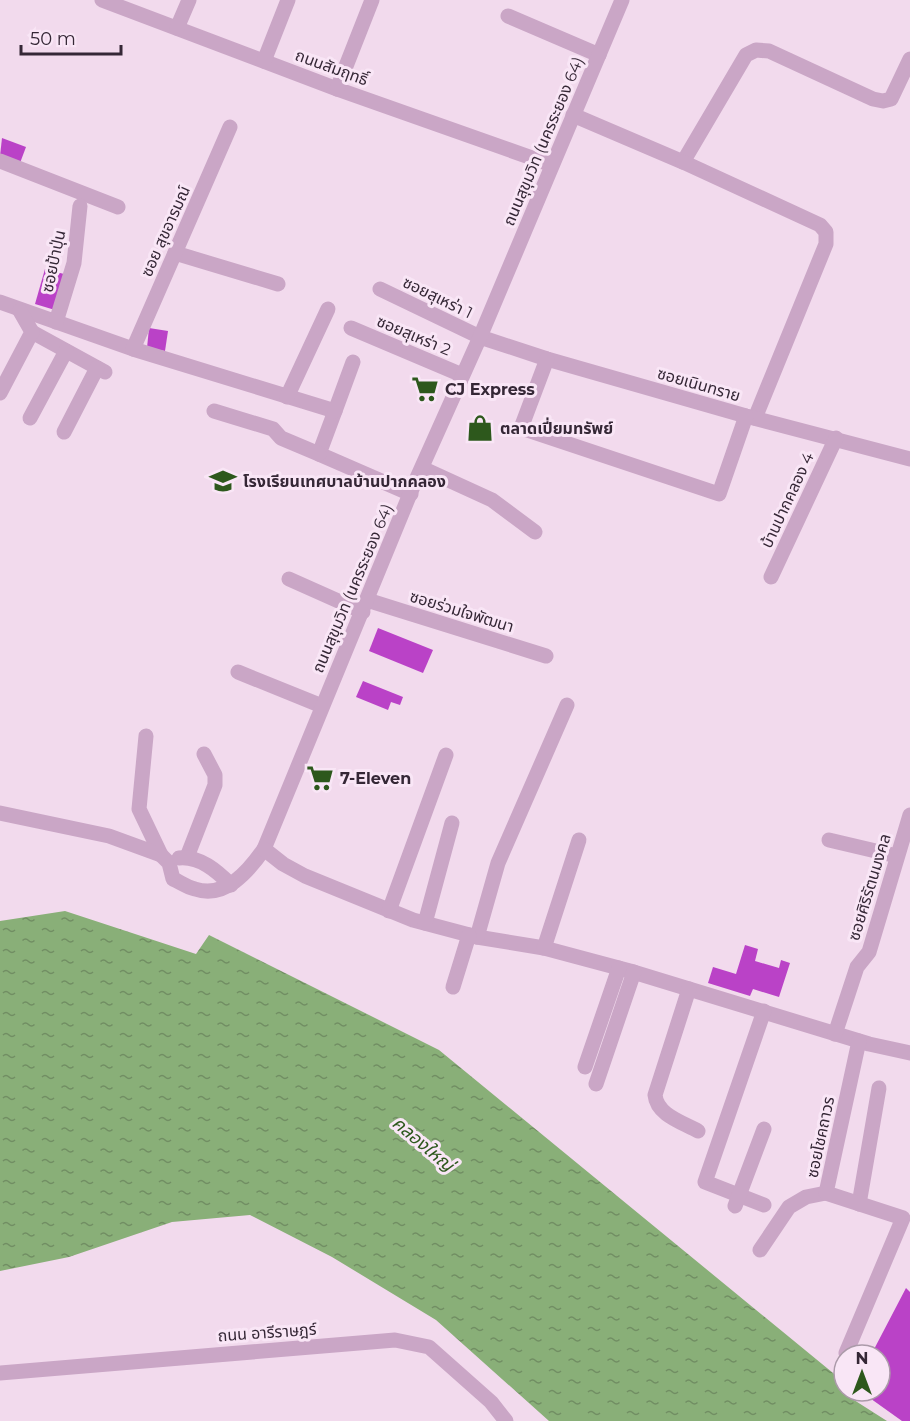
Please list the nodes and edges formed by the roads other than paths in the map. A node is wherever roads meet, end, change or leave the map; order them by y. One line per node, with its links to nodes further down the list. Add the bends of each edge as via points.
1 (102, 0): 7 (street, ถนนสัมฤทธิ์)
2 (189, 0): 7 (street)
3 (288, 0): 10 (street)
4 (372, 0): 11 (street)
5 (622, 0): 8 (street, ถนนสุขุมวิท (นครระยอง 64))
6 (508, 16): 8 (street)
7 (177, 28): 10 (street, ถนนสัมฤทธิ์)
8 (599, 55): 12 (street, ถนนสุขุมวิท (นครระยอง 64))
9 (910, 59): 15 (street, via 891,99 883,101 769,51 756,50 746,55)
10 (264, 61): 11 (street, ถนนสัมฤทธิ์)
11 (337, 89): 16 (street, ถนนสัมฤทธิ์)
12 (573, 115): 15 (street); 16 (street, ถนนสุขุมวิท (นครระยอง 64))
13 (230, 127): 19 (street, ซอย สุขอารมณ์)
14 (0, 161): 18 (street)
15 (683, 162): 37 (street, via 820,225 826,232 826,244)
16 (552, 165): 27 (street, ถนนสุขุมวิท (นครระยอง 64))
17 (80, 206): 24 (street, ซอยป้าปุ่น, via 74,263)
18 (118, 207)
19 (175, 254): 20 (street); 28 (street, ซอย สุขอารมณ์)
20 (278, 284)
21 (380, 289): 27 (street, ซอยสุเหร่า 1)
22 (7, 309): 24 (street); 26 (street)
23 (328, 309): 34 (street)
24 (56, 322): 28 (street)
25 (351, 328): 32 (street, ซอยสุเหร่า 2)
26 (32, 332): 29 (street); 33 (street)
27 (480, 337): 30 (street, ซอยเนินทราย); 32 (street, ถนนสุขุมวิท (นครระยอง 64))
28 (132, 349): 34 (street)
29 (66, 351): 38 (street); 39 (street, via 101,370)
30 (547, 358): 37 (street, ซอยเนินทราย); 37 (street, via 521,428 719,494)
31 (353, 362): 36 (street)
32 (462, 375): 43 (street, ถนนสุขุมวิท (นครระยอง 64))
33 (0, 393)
34 (287, 397): 36 (street)
35 (214, 411): 41 (street, via 273,429 281,438)
36 (334, 411): 41 (street)
37 (750, 417): 40 (street, ซอยเนินทราย)
38 (30, 418)
39 (64, 432)
40 (836, 438): 42 (street, ซอยเนินทราย); 46 (street, บ้านปากคลอง 4)
41 (319, 454): 44 (street)
42 (910, 459)
43 (422, 468): 44 (street, ถนนสุขุมวิท (นครระยอง 64)); 45 (street, via 492,500)
44 (411, 494): 48 (street, ถนนสุขุมวิท (นครระยอง 64))
45 (536, 532)
46 (771, 576)
47 (288, 579): 48 (street, ซอยร่วมใจพัฒนา)
48 (365, 606): 49 (street, ซอยร่วมใจพัฒนา); 52 (street, ถนนสุขุมวิท (นครระยอง 64))
49 (546, 656)
50 (238, 672): 52 (street)
51 (567, 705): 68 (street, via 498,863)
52 (322, 706): 61 (street, ถนนสุขุมวิท (นครระยอง 64))
53 (146, 736): 64 (street, via 139,809)
54 (204, 754): 63 (street, via 215,775 215,785)
55 (446, 755): 66 (street)
56 (0, 813): 64 (street, via 109,836)
57 (910, 815): 62 (street, ซอยศิริรัตนมงคล)
58 (452, 823): 67 (street)
59 (579, 840): 69 (street)
60 (829, 840): 62 (street)
61 (264, 849): 65 (street, ถนนสุขุมวิท (นครระยอง 64)); 66 (street, via 304,876)
62 (897, 856): 74 (street, ซอยศิริรัตนมงคล, via 869,952 857,967)
63 (187, 857): 64 (street); 65 (street, via 214,868)
64 (165, 859): 65 (street, via 173,879 196,890 212,891)
65 (231, 885)
66 (389, 911): 67 (street)
67 (425, 923): 68 (street)
68 (473, 936): 69 (street); 71 (street)
69 (544, 948): 70 (street)
70 (626, 970): 72 (street); 77 (street); 78 (street)
71 (453, 987)
72 (689, 989): 73 (street); 81 (street, via 655,1095 662,1111)
73 (764, 1011): 74 (street); 83 (street, via 705,1182)
74 (835, 1034): 75 (street)
75 (859, 1041): 76 (street); 82 (street, ซอยโชคถาวร)
76 (910, 1053)
77 (585, 1067)
78 (596, 1084)
79 (879, 1088): 84 (street)
80 (764, 1129): 83 (street)
81 (698, 1131)
82 (826, 1193): 84 (street, ซอยโชคถาวร); 86 (street, via 806,1197 789,1207)
83 (737, 1201): 85 (street)
84 (859, 1204): 87 (street, ซอยโชคถาวร, via 903,1218)
85 (764, 1205)
86 (760, 1250)
87 (850, 1343)
88 (0, 1373): 89 (street, ถนน อารีราษฎร์, via 394,1340 429,1347 491,1402)
89 (506, 1421)

